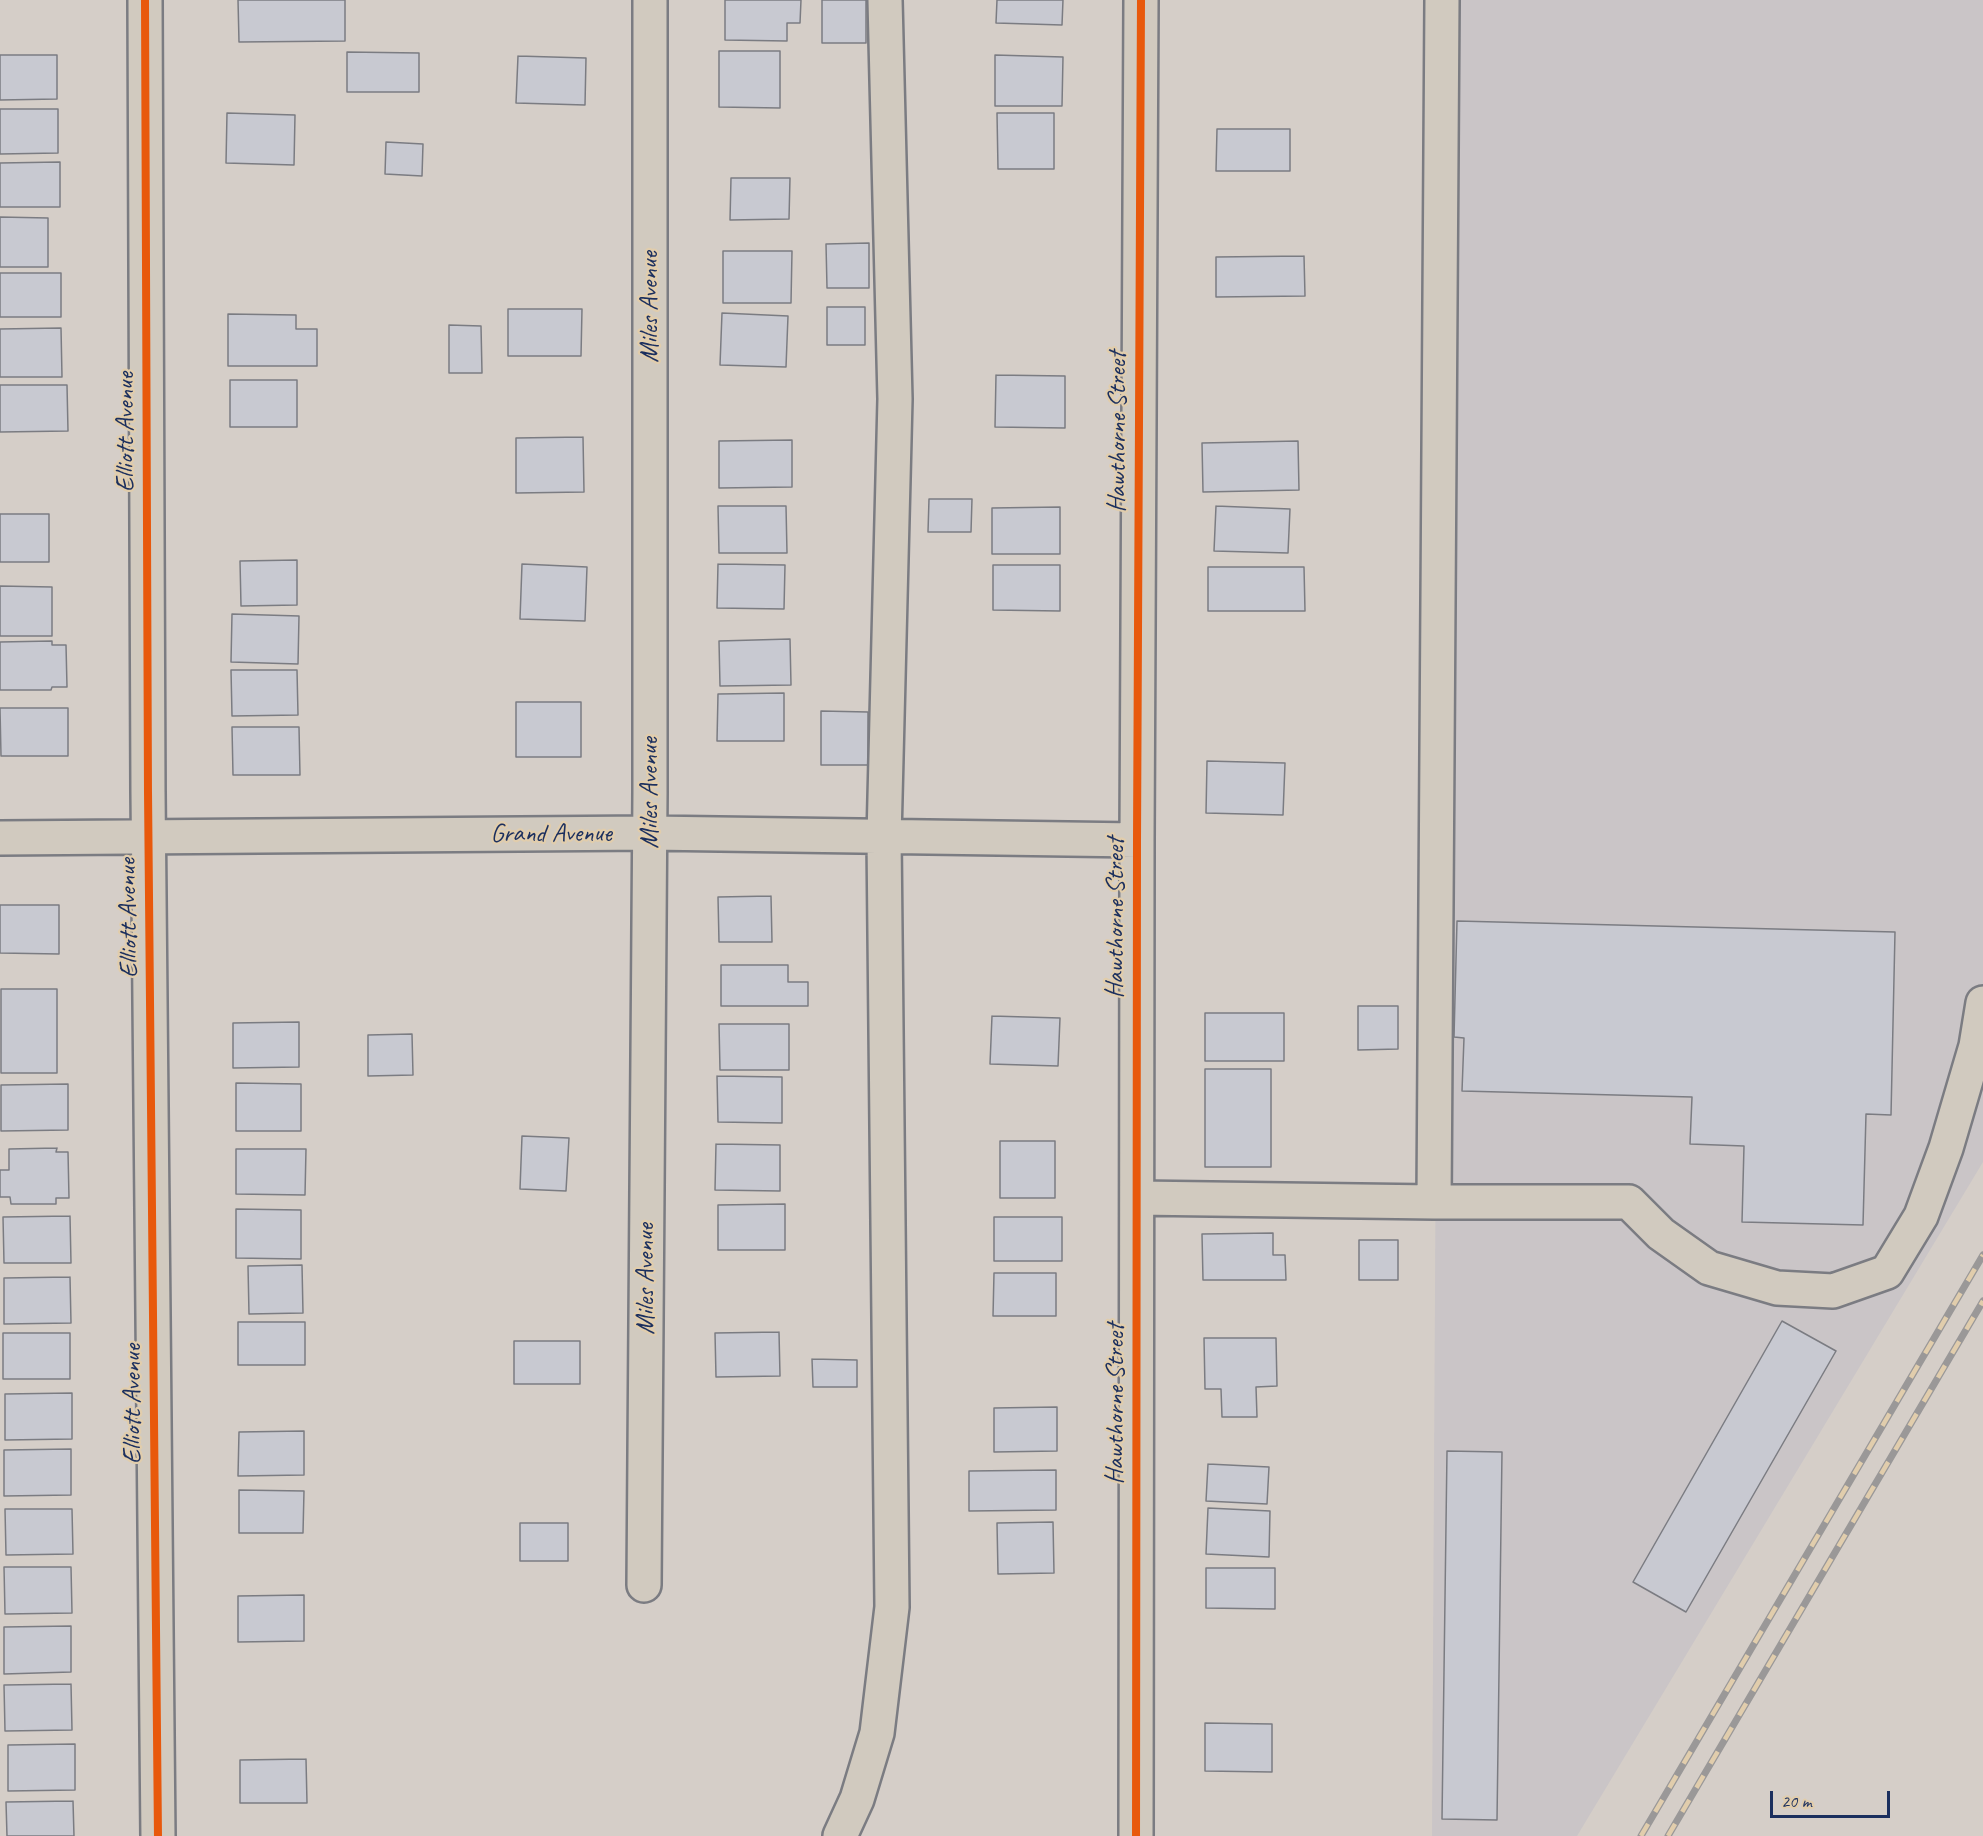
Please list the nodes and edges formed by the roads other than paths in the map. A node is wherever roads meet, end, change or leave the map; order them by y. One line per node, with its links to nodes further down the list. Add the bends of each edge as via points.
1 (145, 0): 7 (street, Elliott Avenue)
2 (650, 0): 6 (street, Miles Avenue)
3 (885, 0): 8 (street, via 895,399)
4 (1141, 0): 10 (street, Hawthorne Street)
5 (1442, 0): 13 (street)
6 (650, 833): 7 (street, Grand Avenue); 8 (street, Grand Avenue); 14 (street, Miles Avenue)
7 (149, 836): 9 (street, Grand Avenue); 15 (street, Elliott Avenue)
8 (884, 837): 10 (street, Grand Avenue); 16 (street, via 892,1607 877,1733 857,1799)
9 (0, 838)
10 (1137, 840): 12 (street, Hawthorne Street)
11 (1983, 1003): 13 (street, via 1976,1046 1950,1137 1921,1216 1887,1272 1833,1291 1777,1288 1709,1268 1661,1234 1629,1202)
12 (1137, 1198): 13 (street); 17 (street, Hawthorne Street)
13 (1434, 1202)
14 (644, 1585)
15 (158, 1836)
16 (840, 1836)
17 (1136, 1836)

